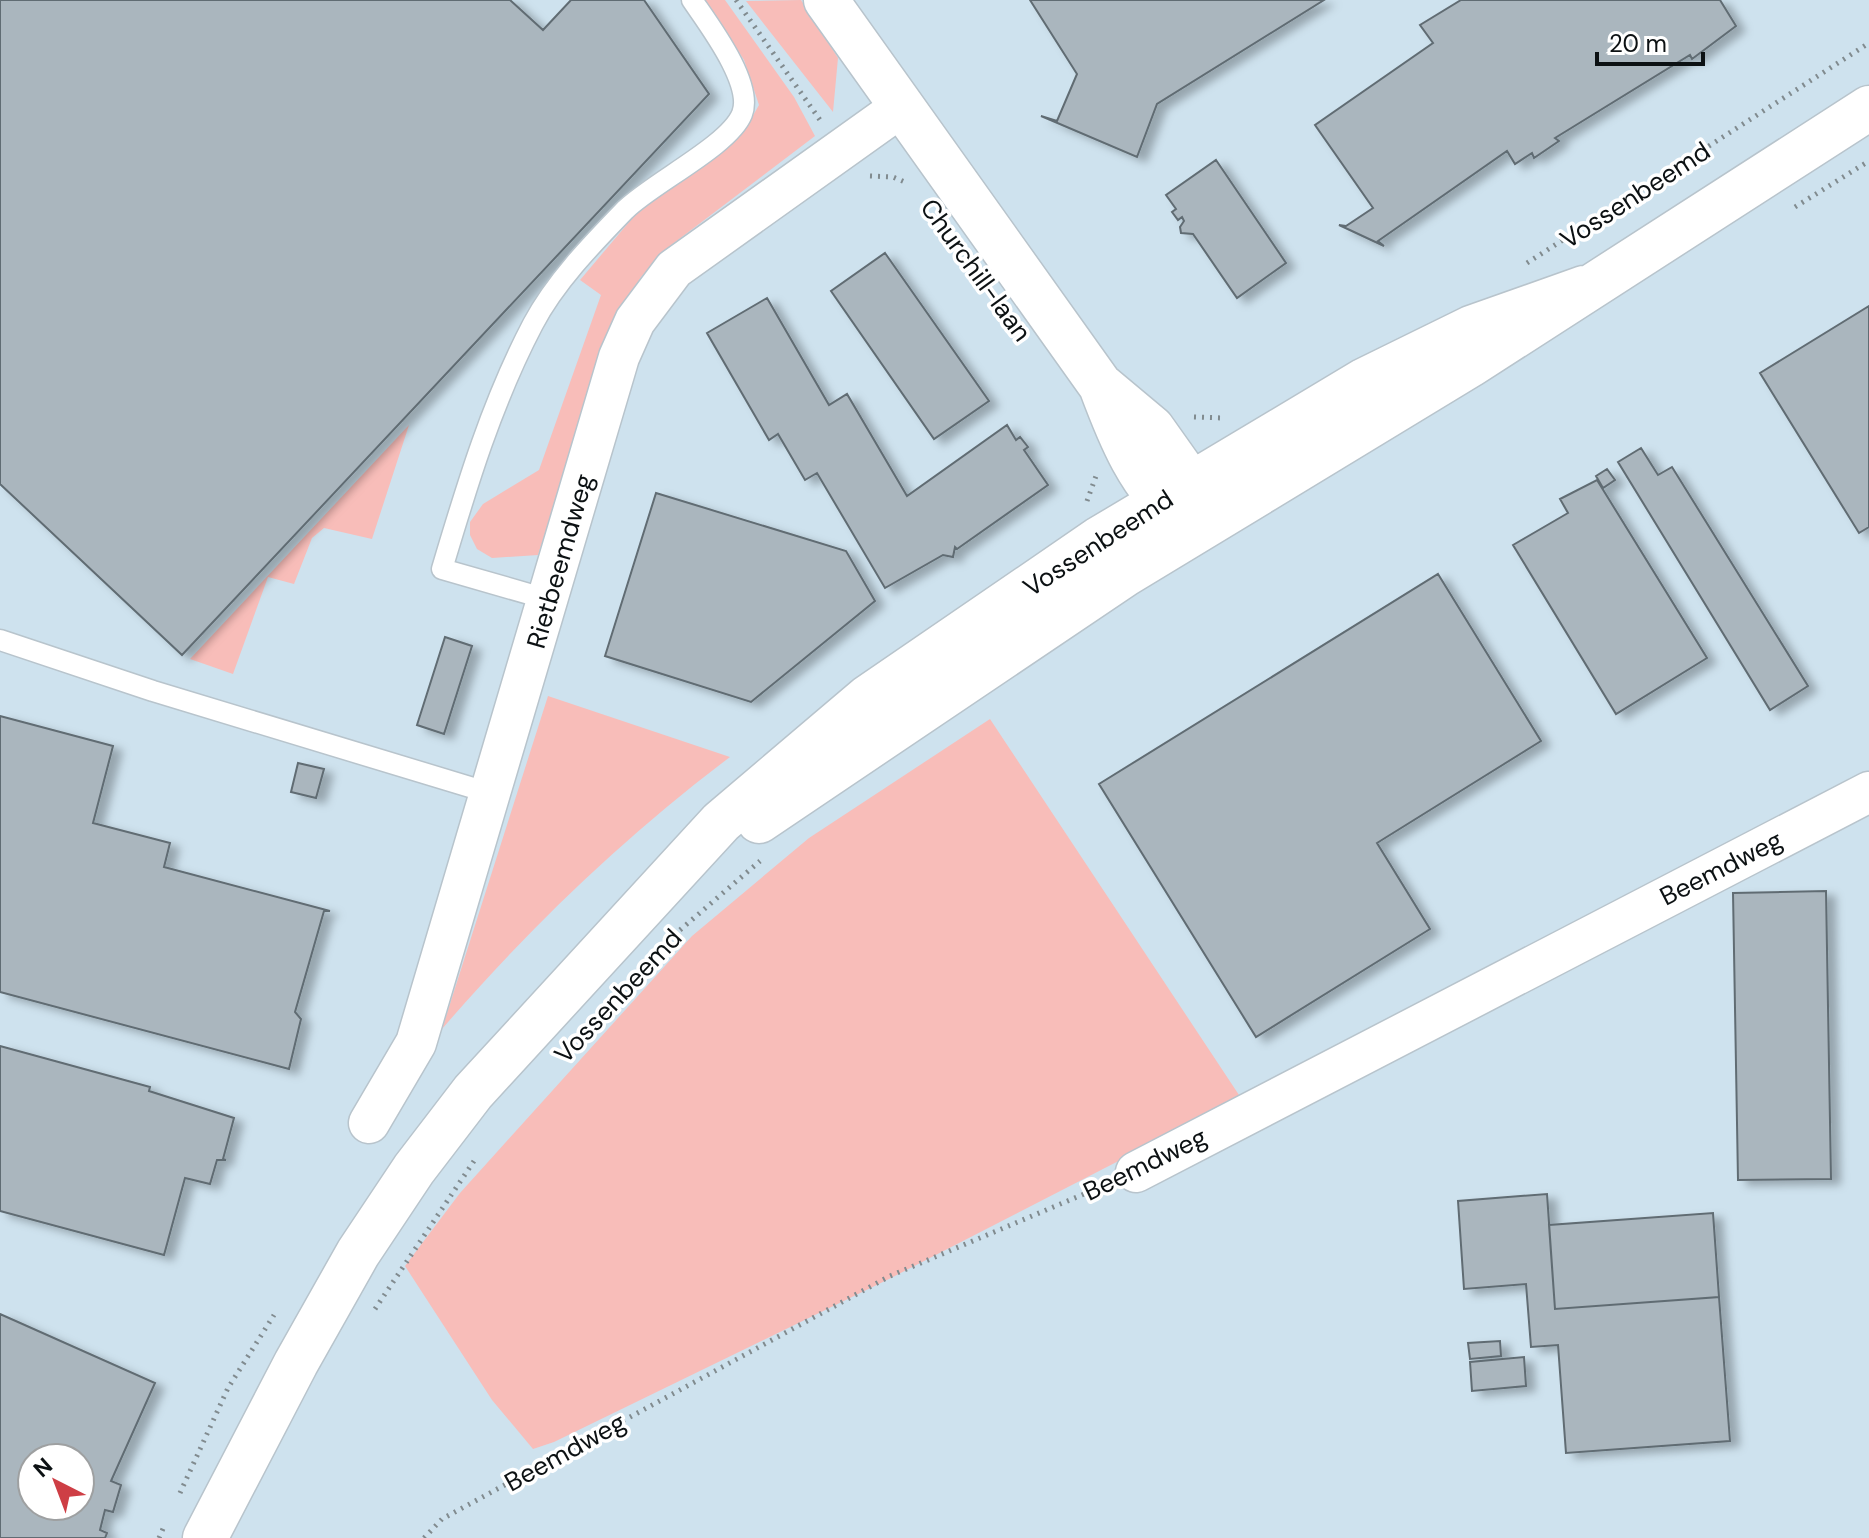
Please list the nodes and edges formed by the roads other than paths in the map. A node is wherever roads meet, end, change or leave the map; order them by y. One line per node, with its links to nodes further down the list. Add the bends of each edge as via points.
1 (692, 0): 8 (lane, via 741,86 742,113 718,141 628,207 579,260 534,322 479,443 442,569)
2 (826, 0): 3 (main road, Churchill-laan)
3 (901, 107): 6 (main road, Churchill-laan, via 1101,386 1125,447); 8 (street, Rietbeemdweg, via 674,269 635,321 619,357)
4 (1869, 108): 5 (main road, Vossenbeemd)
5 (1584, 288): 6 (main road, Vossenbeemd, via 1471,328 1365,380); 7 (main road, Vossenbeemd, via 1470,365)
6 (1176, 492): 7 (main road, Churchill-laan); 12 (main road, Vossenbeemd, via 867,698 721,822)
7 (1196, 533): 12 (main road, Vossenbeemd, via 926,706)
8 (550, 600): 11 (street, Rietbeemdweg)
9 (0, 640): 11 (lane)
10 (1869, 792): 14 (street, Beemdweg)
11 (493, 794): 13 (street, Rietbeemdweg, via 416,1043)
12 (667, 883): 15 (main road, Vossenbeemd, via 473,1092 414,1169 358,1253)
13 (369, 1123)
14 (1136, 1172)
15 (205, 1538)

